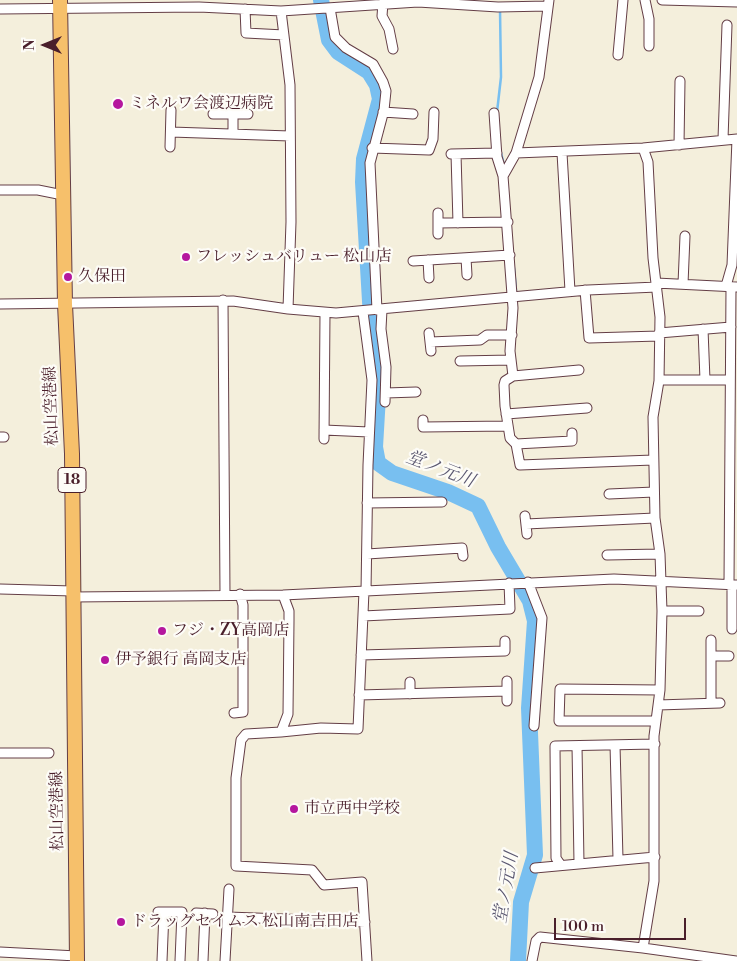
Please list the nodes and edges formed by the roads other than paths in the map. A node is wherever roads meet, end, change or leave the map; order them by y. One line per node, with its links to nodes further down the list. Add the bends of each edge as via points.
1 (622, 0): 20 (street)
2 (645, 0): 18 (street)
3 (662, 0): 4 (street)
4 (669, 0): 6 (street)
5 (418, 1): 8 (street); 9 (street, via 498,7)
6 (710, 1): 7 (street)
7 (737, 2)
8 (383, 3): 13 (street); 19 (street, via 382,16)
9 (548, 3): 41 (street, via 539,76)
10 (60, 4): 11 (street); 12 (street); 44 (main road, 松山空港線 / 18)
11 (225, 4): 14 (street)
12 (0, 9)
13 (325, 9): 15 (street); 23 (street, via 340,43 372,64 384,82 386,100)
14 (245, 10): 15 (street); 17 (street, via 246,33)
15 (281, 11): 17 (street)
16 (727, 25): 34 (street)
17 (284, 35): 32 (street, via 290,85)
18 (649, 46)
19 (394, 50)
20 (618, 54)
21 (680, 82): 35 (street)
22 (171, 110): 30 (street)
23 (383, 112): 29 (street); 37 (street)
24 (434, 112): 37 (street, via 430,150)
25 (494, 113): 40 (street)
26 (213, 114): 27 (street)
27 (233, 114): 28 (street); 31 (street)
28 (248, 114)
29 (413, 114)
30 (171, 132): 31 (street); 36 (street)
31 (233, 134): 32 (street)
32 (290, 136): 66 (street)
33 (737, 139): 34 (street); 59 (street)
34 (723, 140): 35 (street)
35 (679, 145): 38 (street)
36 (170, 147)
37 (372, 148): 67 (street)
38 (644, 148): 39 (street); 58 (street, via 648,162 651,240)
39 (562, 152): 41 (street); 61 (street)
40 (497, 153): 42 (street); 48 (street, via 454,154)
41 (516, 153): 42 (street)
42 (503, 176): 46 (street)
43 (0, 190): 44 (street, via 38,190)
44 (63, 195): 65 (main road, 松山空港線 / 18)
45 (438, 213): 47 (street)
46 (508, 222): 48 (street); 51 (street)
47 (438, 223): 48 (street); 49 (street)
48 (458, 223)
49 (438, 234)
50 (685, 236): 57 (street)
51 (510, 255): 52 (street); 62 (street)
52 (466, 258): 53 (street); 55 (street)
53 (428, 260): 54 (street); 56 (street)
54 (413, 261)
55 (467, 275)
56 (429, 278)
57 (683, 284): 58 (street); 59 (street)
58 (657, 285): 60 (street); 71 (street)
59 (731, 286): 69 (street)
60 (586, 290): 61 (street); 71 (street, via 589,338)
61 (570, 291): 62 (street)
62 (512, 296): 67 (street); 72 (street)
63 (223, 300): 65 (street); 66 (street); 110 (street)
64 (0, 304): 65 (street)
65 (66, 304): 109 (main road, 松山空港線 / 18)
66 (288, 309): 68 (street)
67 (372, 311): 68 (street); 81 (street, via 388,349 385,397); 86 (street)
68 (326, 313): 86 (street, via 324,435)
69 (731, 326): 70 (street); 80 (street)
70 (703, 329): 71 (street); 79 (street)
71 (659, 334): 78 (street)
72 (512, 335): 73 (street); 74 (street)
73 (430, 342)
74 (511, 360): 75 (street); 77 (street)
75 (460, 361)
76 (579, 370): 77 (street)
77 (513, 376): 83 (street, via 504,385)
78 (658, 380): 79 (street); 90 (street, via 653,417)
79 (704, 380): 80 (street)
80 (730, 380): 88 (street)
81 (416, 392)
82 (587, 408): 83 (street)
83 (506, 414): 85 (street)
84 (423, 420): 85 (street, via 423,426)
85 (508, 426): 89 (street, via 510,438)
86 (370, 432): 95 (street)
87 (572, 433): 89 (street, via 572,441)
88 (733, 436): 106 (street)
89 (516, 444): 91 (street, via 520,465)
90 (653, 460): 91 (street); 93 (street)
91 (599, 462): 92 (street)
92 (599, 472)
93 (654, 492): 94 (street); 97 (street)
94 (609, 494)
95 (367, 502): 96 (street); 99 (street)
96 (442, 502)
97 (655, 518): 98 (street, via 606,516 566,527); 100 (street)
98 (526, 525)
99 (367, 554): 102 (street, via 462,548); 108 (street)
100 (660, 554): 101 (street); 103 (street)
101 (607, 555)
102 (462, 556)
103 (661, 580): 104 (street); 106 (street); 114 (street)
104 (528, 582): 105 (street); 130 (street, via 542,618)
105 (510, 583): 108 (street); 115 (street, via 510,609)
106 (733, 585): 116 (street)
107 (0, 589): 109 (street)
108 (365, 591): 112 (street); 115 (street)
109 (73, 594): 110 (street); 148 (main road, 松山空港線 / 18)
110 (225, 594): 111 (street)
111 (240, 594): 112 (street); 128 (street, via 242,712)
112 (283, 595): 131 (street, via 289,611 288,714)
113 (699, 610): 114 (street)
114 (662, 611): 124 (street)
115 (363, 616): 119 (street)
116 (732, 629)
117 (712, 640): 120 (street)
118 (505, 641): 119 (street, via 505,650 405,649)
119 (361, 655): 126 (street)
120 (712, 656): 121 (street); 127 (street, via 716,703)
121 (729, 656)
122 (506, 681): 125 (street, via 507,696 456,688)
123 (410, 682): 125 (street)
124 (660, 690): 127 (street); 129 (street, via 560,689 559,721)
125 (410, 694): 126 (street)
126 (359, 695): 131 (street, via 358,728)
127 (658, 705): 129 (street)
128 (234, 713)
129 (656, 722): 132 (street)
130 (534, 726)
131 (281, 732): 145 (street, via 246,734 241,740 236,778 236,866 312,870 324,885 362,882)
132 (654, 744): 133 (street); 137 (street)
133 (615, 745): 134 (street); 138 (street)
134 (577, 746): 139 (street, via 555,746 556,858); 140 (street)
135 (49, 753): 136 (street)
136 (0, 754)
137 (655, 857): 138 (street); 146 (street)
138 (618, 859): 140 (street)
139 (560, 864): 140 (street); 141 (street)
140 (579, 864)
141 (535, 868)
142 (229, 890): 144 (street)
143 (204, 914): 151 (street)
144 (228, 917): 145 (street); 152 (street)
145 (365, 922): 153 (street)
146 (644, 948): 154 (street, via 540,937 536,941); 155 (street)
147 (0, 952): 148 (street)
148 (77, 959)
149 (162, 961): 150 (street, via 161,912 182,912)
150 (180, 961)
151 (203, 961)
152 (225, 961)
153 (367, 961)
154 (532, 961)
155 (736, 961)

